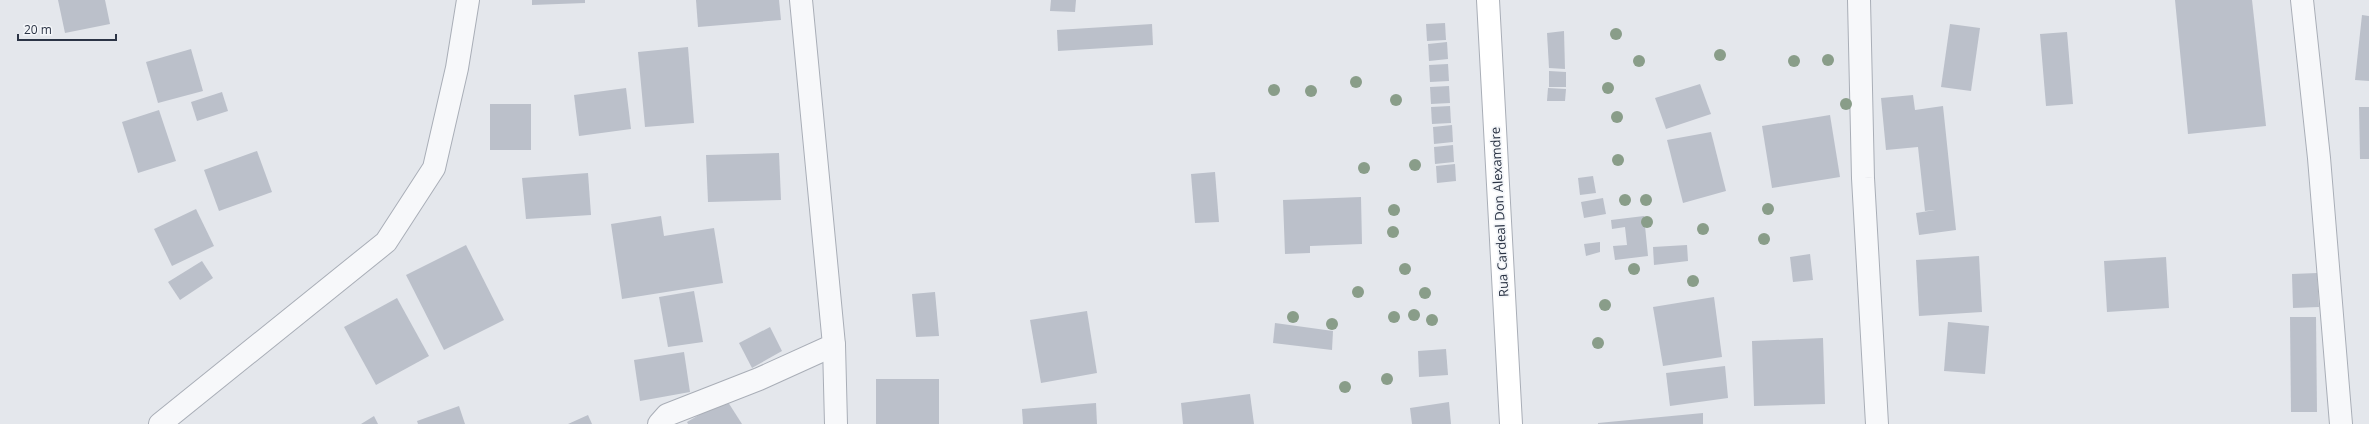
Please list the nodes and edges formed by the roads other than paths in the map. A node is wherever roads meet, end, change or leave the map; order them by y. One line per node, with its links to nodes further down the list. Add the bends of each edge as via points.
1 (468, 0): 7 (street, via 457,68 434,168 386,242)
2 (802, 0): 6 (street)
3 (1488, 0): 10 (main road, Rua Cardeal Don Alexamdre)
4 (1859, 0): 11 (street, via 1863,178)
5 (2302, 0): 12 (street, via 2319,158)
6 (834, 345): 8 (street, via 759,379 667,415); 9 (street)
7 (160, 424)
8 (659, 424)
9 (836, 424)
10 (1511, 424)
11 (1877, 424)
12 (2341, 424)

